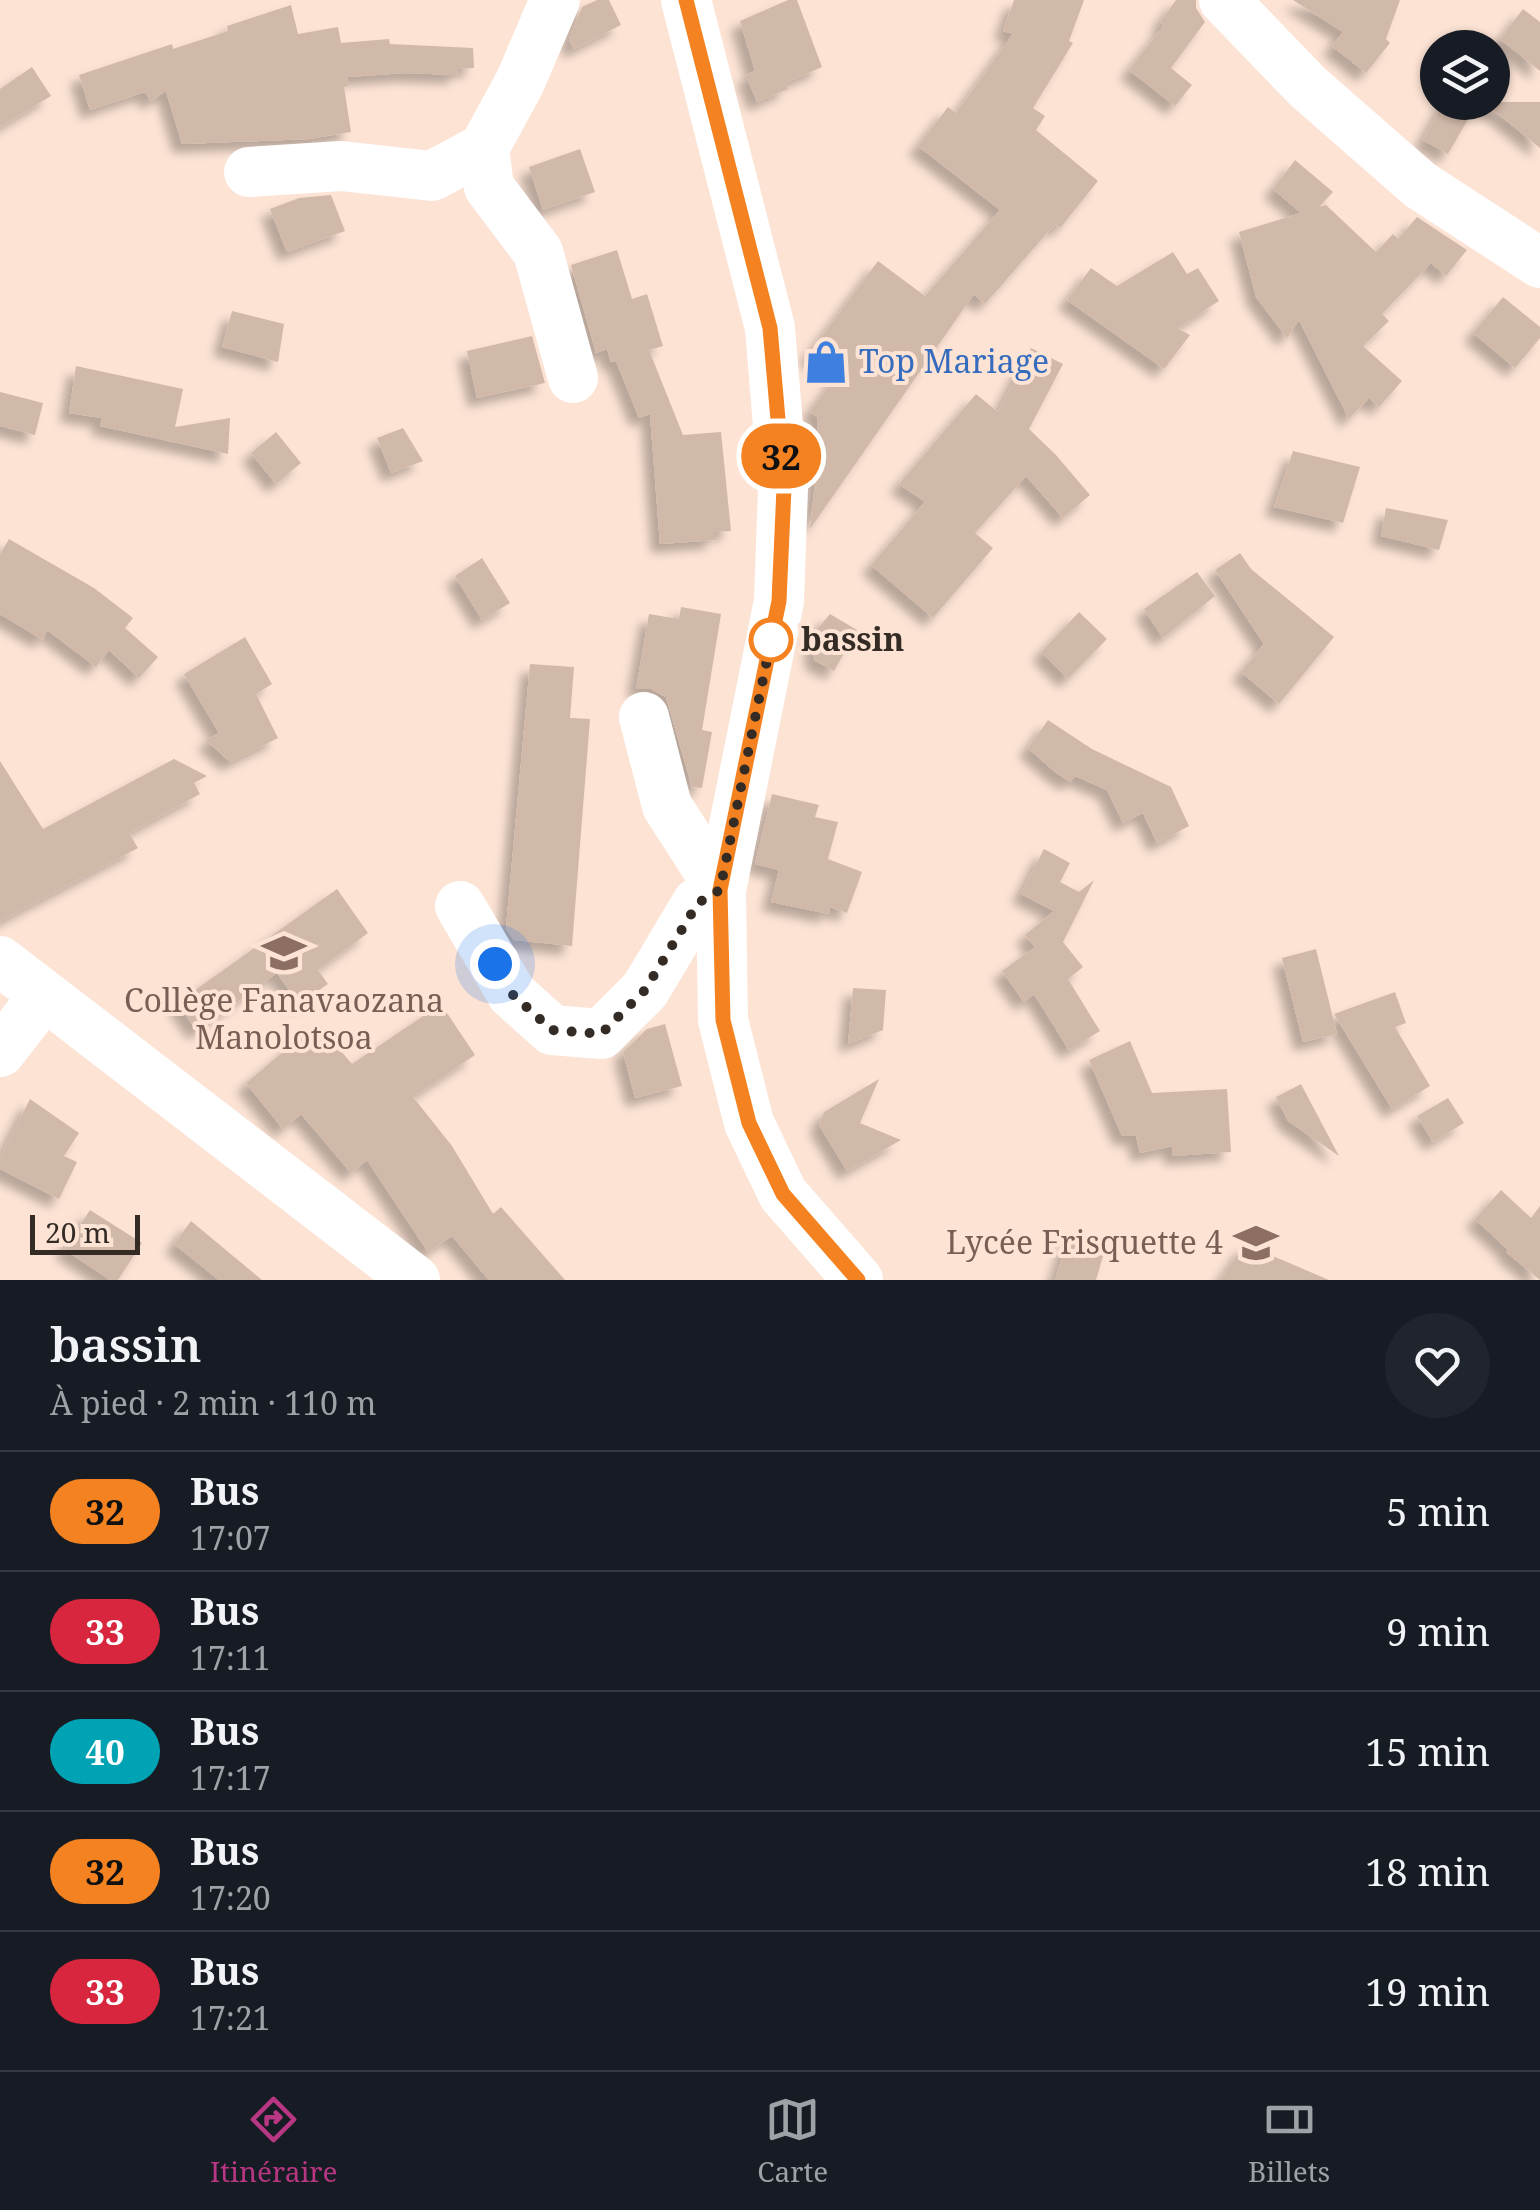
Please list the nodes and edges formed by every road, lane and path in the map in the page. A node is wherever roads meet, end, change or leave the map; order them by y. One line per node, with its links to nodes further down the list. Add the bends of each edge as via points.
1 (555, 0): 4 (street)
2 (686, 0): 9 (street, via 770,328 784,488 779,601)
3 (1224, 0): 6 (street, via 1308,87 1420,185)
4 (484, 148): 5 (street, via 432,176 341,166); 7 (street, via 489,187 538,252)
5 (249, 172)
6 (1540, 263)
7 (573, 378)
8 (644, 717): 9 (street, via 668,806)
9 (720, 890): 10 (street, via 698,903 645,990 601,1034 552,1030 512,994); 15 (street, via 723,1020 749,1123 783,1194)
10 (460, 906)
11 (0, 961): 12 (street)
12 (44, 996): 13 (street); 14 (street)
13 (0, 1052)
14 (415, 1280)
15 (858, 1280)

